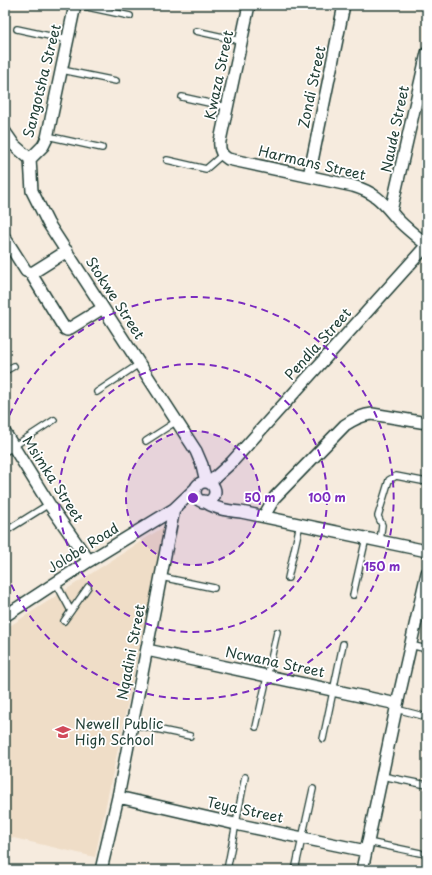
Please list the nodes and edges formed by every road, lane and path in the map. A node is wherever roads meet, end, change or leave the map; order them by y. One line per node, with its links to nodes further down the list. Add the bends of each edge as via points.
1 (75, 5): 8 (street, Sangotsha Street)
2 (78, 5): 5 (lane)
3 (249, 5): 9 (street, Kwaza Street)
4 (344, 5): 21 (street, Zondi Street)
5 (130, 16)
6 (17, 29): 8 (lane)
7 (196, 31): 9 (lane)
8 (68, 40): 11 (street, Sangotsha Street)
9 (241, 41): 14 (street, Kwaza Street)
10 (427, 53): 22 (street, Naude Street)
11 (62, 70): 12 (lane); 16 (street, Sangotsha Street)
12 (116, 82)
13 (182, 97): 14 (lane)
14 (227, 107): 18 (street, Kwaza Street, via 220,141)
15 (5, 132): 19 (street, via 14,145)
16 (47, 136): 17 (lane); 19 (street, Sangotsha Street, via 43,146)
17 (102, 148)
18 (221, 153): 20 (lane, via 205,169); 21 (street, Harmans Street, via 228,159)
19 (30, 159): 25 (street, Stokwe Street, via 34,197)
20 (167, 160)
21 (309, 176): 22 (street, Harmans Street, via 371,193)
22 (391, 211): 24 (street, Harmans Street)
23 (5, 238): 26 (street, via 26,271)
24 (427, 245): 39 (street, Pendla Street)
25 (66, 251): 26 (street); 27 (street, Stokwe Street)
26 (32, 273): 27 (street, via 67,330)
27 (103, 308): 28 (street, Stokwe Street)
28 (139, 364): 31 (lane); 33 (street, Stokwe Street)
29 (14, 366): 30 (lane)
30 (5, 371)
31 (97, 392)
32 (54, 420): 37 (lane)
33 (176, 421): 36 (lane); 39 (street, Stokwe Street, via 196,451)
34 (427, 423): 45 (street, via 372,414 352,420 275,497)
35 (5, 433): 37 (street, Msimka Street)
36 (146, 440)
37 (9, 449): 42 (street, Msimka Street)
38 (427, 482): 49 (lane, via 396,476 389,480 378,516 382,525)
39 (211, 486): 40 (street, via 202,482); 41 (street, via 214,496); 44 (street, via 225,504)
40 (196, 488): 41 (street, via 196,496); 43 (street, Jolobe Road)
41 (203, 501): 43 (street, Jolobe Road); 44 (street, via 213,506)
42 (49, 504): 47 (lane); 51 (street, Msimka Street)
43 (176, 507): 51 (street, Jolobe Road); 53 (street, Nqadini Street)
44 (241, 512): 45 (street)
45 (264, 516): 46 (street)
46 (300, 524): 48 (street); 54 (lane)
47 (9, 529)
48 (366, 538): 49 (street); 58 (lane)
49 (380, 541): 50 (street)
50 (427, 551)
51 (89, 561): 55 (street, Jolobe Road)
52 (427, 573): 64 (street)
53 (161, 578): 57 (lane); 66 (street, Nqadini Street)
54 (288, 578)
55 (56, 583): 59 (lane); 60 (street, Jolobe Road)
56 (88, 586): 59 (lane)
57 (214, 588)
58 (353, 595)
59 (71, 611): 61 (lane)
60 (5, 616)
61 (64, 621)
62 (277, 632): 67 (lane)
63 (343, 644): 68 (lane)
64 (410, 645): 65 (lane); 69 (street)
65 (427, 649)
66 (147, 650): 67 (street, Ncwana Street); 71 (street, Nqadini Street)
67 (267, 676): 68 (street, Ncwana Street); 72 (lane)
68 (334, 690): 69 (street, Ncwana Street); 74 (lane)
69 (397, 707): 70 (lane); 75 (street)
70 (427, 717)
71 (132, 724): 73 (lane); 79 (street, Nqadini Street)
72 (256, 727)
73 (190, 736)
74 (323, 739)
75 (382, 776): 77 (lane); 82 (street)
76 (245, 777): 80 (lane)
77 (427, 785)
78 (313, 789): 81 (lane)
79 (118, 797): 80 (street, Teya Street); 84 (street, Nqadini Street)
80 (235, 824): 81 (street, Teya Street); 85 (lane)
81 (302, 838): 82 (street, Teya Street); 86 (lane)
82 (367, 846): 83 (lane); 87 (street)
83 (420, 853)
84 (101, 870)
85 (227, 870)
86 (295, 870)
87 (362, 870)

